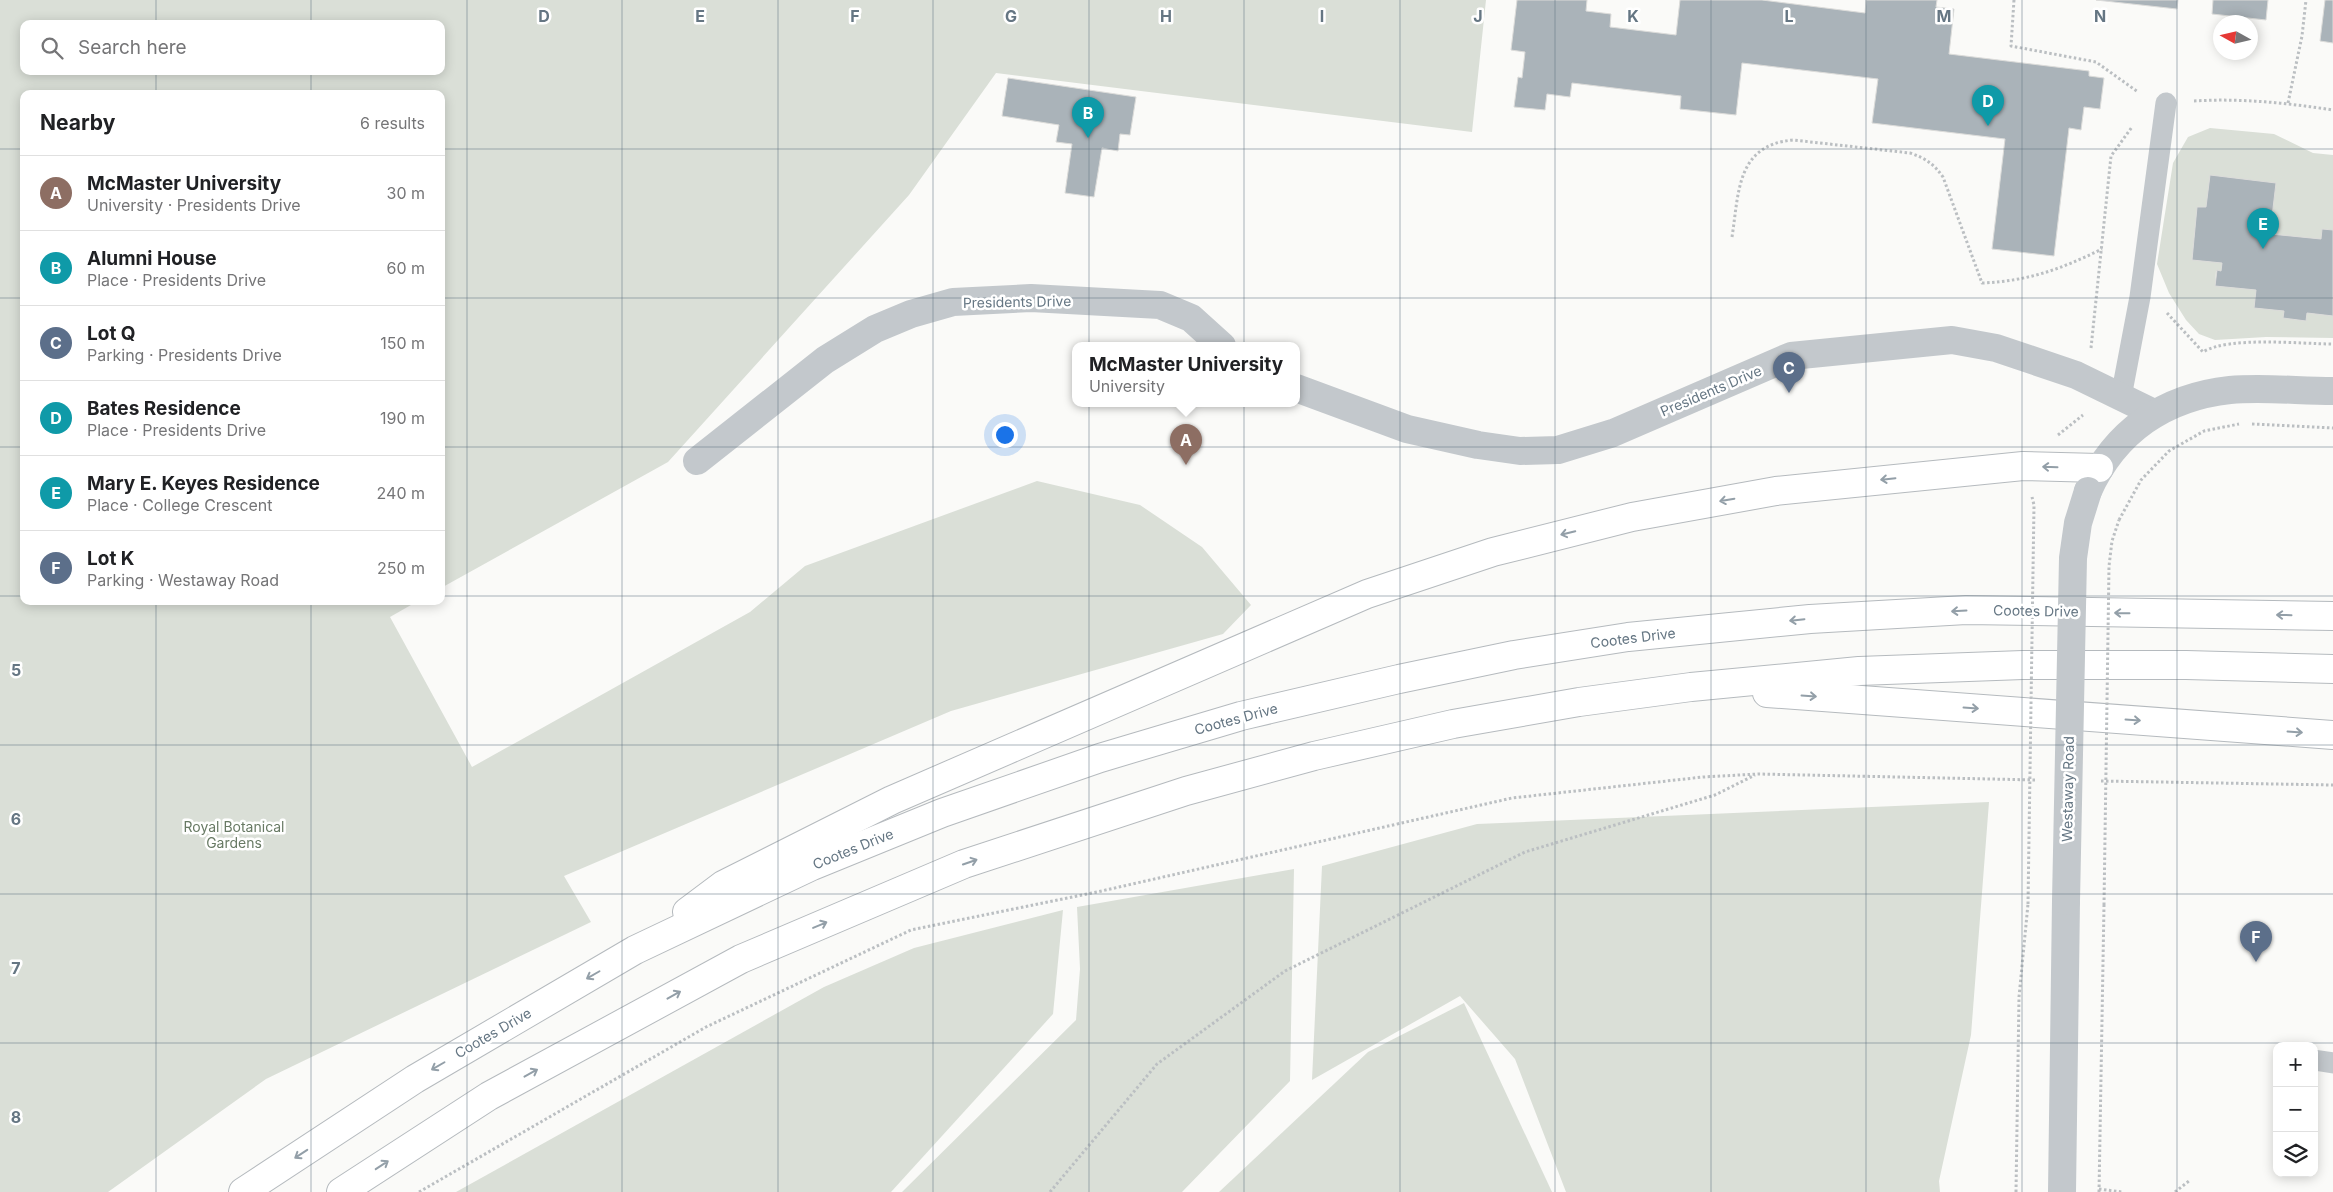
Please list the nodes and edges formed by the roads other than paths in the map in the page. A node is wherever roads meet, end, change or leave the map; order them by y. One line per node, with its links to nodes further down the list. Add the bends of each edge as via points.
1 (2157, 104): 5 (lane, via 2140,298)
2 (1218, 342): 7 (street, Presidents Drive, via 1191,318 1160,305 1030,298 953,302 875,329 825,360)
3 (1300, 389): 5 (street, Presidents Drive, via 1407,429 1520,451 1558,450 1613,433 1792,356 1952,340 1996,348 2087,380)
4 (2333, 391): 6 (street, Westaway Road, via 2232,390 2206,394)
5 (2120, 397): 6 (street, Presidents Drive)
6 (2154, 413): 8 (street, Westaway Road, via 2122,438)
7 (697, 461)
8 (2093, 480): 13 (main road, one-way to 13, via 2024,479 1776,491 1632,517 1493,552 1367,594 892,800 723,885); 18 (street, Westaway Road, bridge, via 2078,522 2073,558)
9 (2333, 616): 13 (main road, Cootes Drive, one-way to 13, via 1966,610 1800,620 1628,637 1514,655 1241,716 1100,758 942,813 812,866)
10 (2333, 668): 11 (main road, via 2013,666 1859,671)
11 (1691, 687): 12 (main road, one-way to 12); 17 (main road, one-way to 11, via 488,1096 741,958 964,864 1186,791 1314,756 1454,724)
12 (2333, 735)
13 (635, 950): 16 (main road, Cootes Drive, one-way to 16, via 415,1079)
14 (2318, 1061): 15 (lane)
15 (2333, 1063)
16 (242, 1192)
17 (341, 1192)
18 (2062, 1192)

